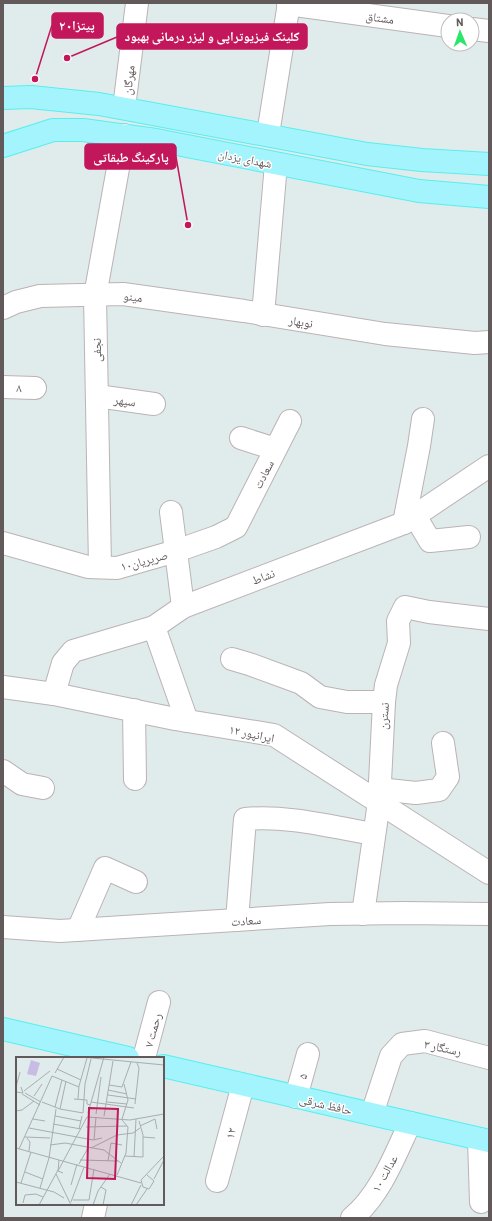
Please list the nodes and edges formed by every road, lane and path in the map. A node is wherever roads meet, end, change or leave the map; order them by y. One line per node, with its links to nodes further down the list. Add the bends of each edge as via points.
1 (136, 3): 5 (street, مهرگان)
2 (288, 4): 3 (street, مشتاق); 6 (street)
3 (440, 25)
4 (3, 98): 5 (main road, via 51,98)
5 (124, 108): 6 (main road)
6 (268, 134): 9 (main road)
7 (124, 135): 8 (main road, شهدای یزدان, via 83,130 53,130); 11 (main road, شهدای یزدان); 16 (street, نجفی)
8 (3, 146)
9 (367, 154): 10 (main road); 13 (main road, via 372,164 369,174)
10 (422, 160): 12 (main road); 14 (main road, via 416,164 412,174 413,184)
11 (276, 164): 13 (main road, شهدای یزدان); 18 (street)
12 (489, 164)
13 (358, 179): 14 (main road, شهدای یزدان)
14 (419, 191): 15 (main road, شهدای یزدان)
15 (489, 197)
16 (95, 296): 17 (street, مینو, via 40,296); 18 (street, مینو, via 122,294); 22 (street, نجفی)
17 (3, 308)
18 (263, 315): 19 (street, نوبهار, via 385,334 475,343)
19 (489, 342)
20 (3, 387): 21 (street, ۸)
21 (34, 388)
22 (97, 396): 23 (street, سپهر); 35 (street, نجفی)
23 (154, 404)
24 (423, 419): 30 (street)
25 (290, 420): 27 (street, سعادت)
26 (241, 438): 27 (street)
27 (275, 449): 31 (street, سعادت)
28 (489, 466): 30 (street, نشاط)
29 (171, 512): 34 (street)
30 (410, 519): 32 (street, via 430,541); 36 (street, نشاط)
31 (236, 527): 34 (street, صریریان۱۰)
32 (469, 537)
33 (3, 543): 35 (street, صریریان۱۰, via 88,567)
34 (176, 552): 35 (street, صریریان۱۰, via 118,568); 36 (street)
35 (100, 567)
36 (183, 607): 38 (street, نشاط)
37 (489, 619): 42 (street, نسترن, via 429,612 406,606 398,621 400,643 386,686)
38 (154, 627): 41 (street, نشاط, via 73,651 63,663); 44 (street)
39 (232, 659): 42 (street, via 301,683 320,697 347,702)
40 (5, 691): 41 (street, ایرانپور ۱۲)
41 (54, 694): 43 (street, ایرانپور ۱۲)
42 (384, 702): 49 (street, نسترن)
43 (134, 710): 44 (street, ایرانپور ۱۲); 47 (street)
44 (187, 721): 49 (street, ایرانپور ۱۲, via 274,735)
45 (443, 743): 49 (street, via 448,777 439,790)
46 (3, 771): 48 (street, via 22,784)
47 (135, 779)
48 (43, 788)
49 (379, 796): 50 (street, نسترن); 51 (street, ایرانپور ۱۲, via 422,823)
50 (374, 834): 53 (street, نسترن); 55 (street, via 262,817 246,819)
51 (489, 873)
52 (136, 882): 57 (street, via 105,868)
53 (363, 914): 54 (street, سعادت); 55 (street, سعادت)
54 (489, 914)
55 (237, 920): 57 (street, سعادت)
56 (3, 927): 57 (street, سعادت)
57 (78, 930)
58 (159, 1002): 62 (street, رحمت ۷)
59 (3, 1029): 61 (main road)
60 (308, 1054): 66 (street, ۵)
61 (123, 1057)
62 (144, 1057)
63 (489, 1058): 67 (street, رستگار ۳, via 425,1041 402,1044 391,1056)
64 (164, 1066): 65 (main road, حافظ شرقی)
65 (243, 1085): 66 (main road, حافظ شرقی); 70 (street, ۱۲)
66 (296, 1097): 67 (main road, حافظ شرقی)
67 (372, 1114): 68 (main road, حافظ شرقی)
68 (410, 1123): 69 (main road, حافظ شرقی); 74 (street, عدالت ۱۰, via 373,1193)
69 (484, 1140): 71 (street)
70 (217, 1181)
71 (481, 1202)
72 (96, 1205): 73 (street)
73 (93, 1218)
74 (352, 1218)

